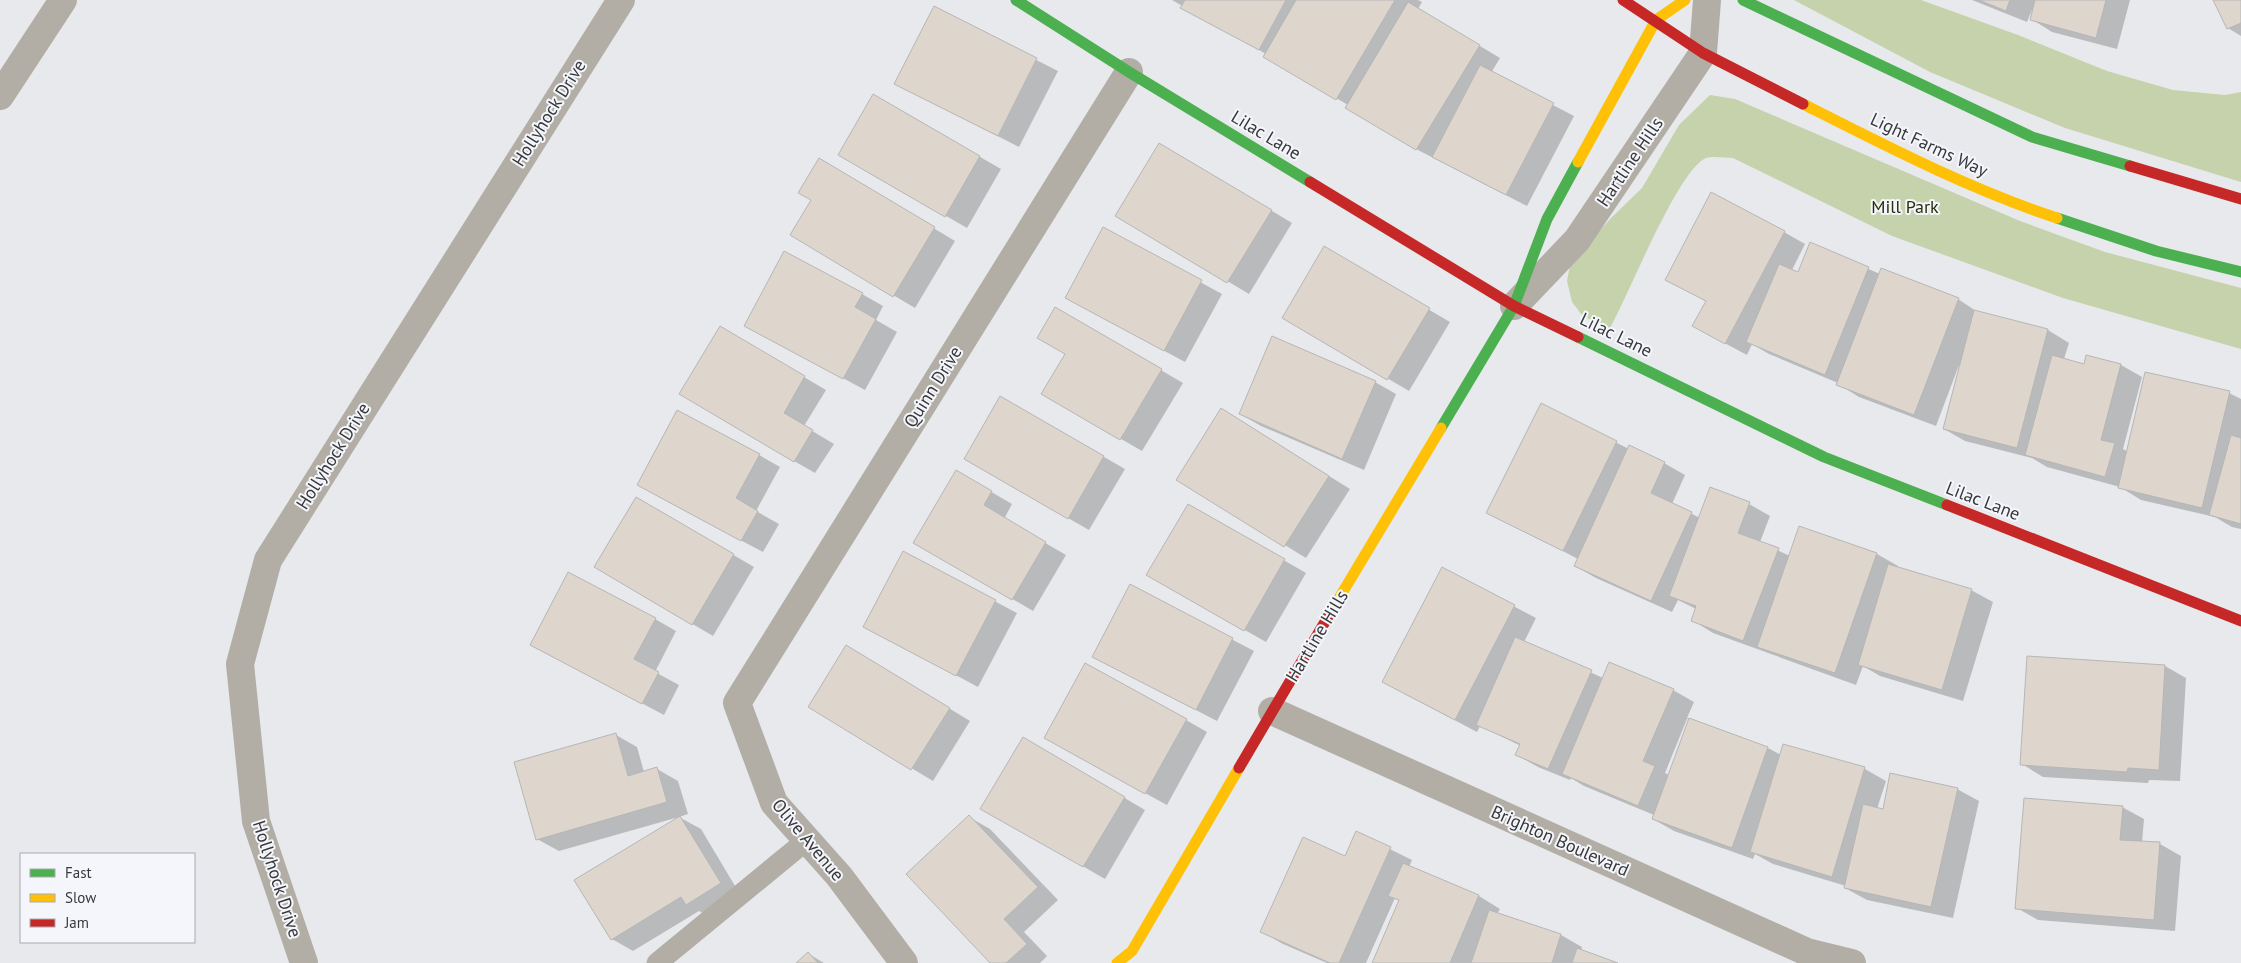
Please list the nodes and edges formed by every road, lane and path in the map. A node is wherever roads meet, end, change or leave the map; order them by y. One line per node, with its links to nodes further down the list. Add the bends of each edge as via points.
1 (63, 0): 11 (street)
2 (620, 0): 19 (street, Hollyhock Drive, via 268,560 240,664 256,821)
3 (1016, 0): 10 (street, Lilac Lane)
4 (1623, 0): 8 (street, Light Farms Way)
5 (1684, 0): 8 (street, Hartline Hills)
6 (1707, 0): 9 (street, Hartline Hills)
7 (1743, 0): 12 (street, via 2032,137)
8 (1656, 20): 9 (street, Light Farms Way); 14 (street, Hartline Hills, via 1547,219)
9 (1703, 53): 13 (street, Light Farms Way, via 1919,163 2027,208 2156,251); 14 (street, Hartline Hills, via 1578,240)
10 (1129, 72): 14 (street, Lilac Lane); 16 (street, Quinn Drive)
11 (0, 96)
12 (2241, 199)
13 (2241, 272)
14 (1514, 306): 15 (street, Lilac Lane, via 1824,456); 17 (street, Hartline Hills)
15 (2241, 621)
16 (737, 703): 18 (street, Olive Avenue, via 774,803)
17 (1272, 710): 22 (street, Hartline Hills, via 1132,951); 23 (street, Brighton Boulevard, via 1807,952)
18 (807, 840): 20 (lane); 21 (street, Olive Avenue, via 839,876)
19 (304, 963)
20 (657, 963)
21 (904, 963)
22 (1117, 963)
23 (1852, 963)

